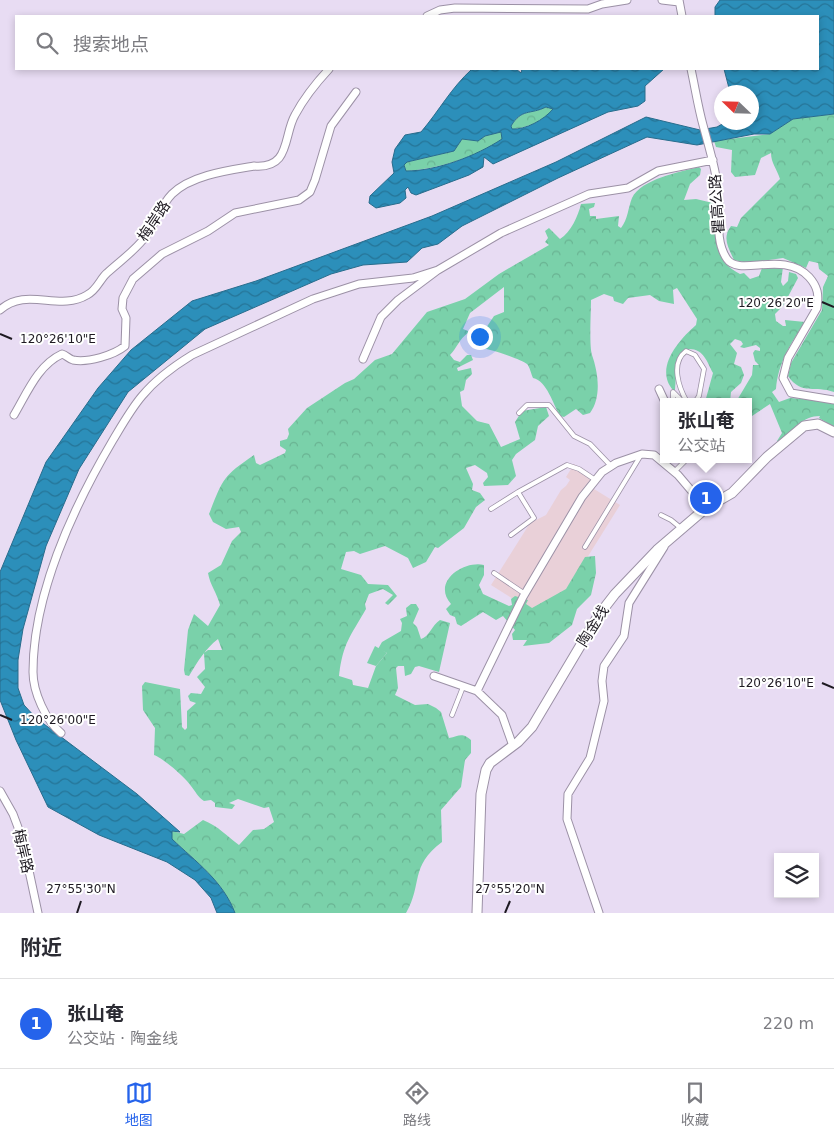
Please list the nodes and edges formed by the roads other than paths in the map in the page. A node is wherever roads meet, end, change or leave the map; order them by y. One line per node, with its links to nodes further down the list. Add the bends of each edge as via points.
1 (627, 0): 4 (street, via 588,9 455,8)
2 (662, 0): 3 (street)
3 (679, 1): 5 (street)
4 (429, 15)
5 (682, 15)
6 (328, 70): 11 (street, 梅岸路, via 316,82 294,117 284,152 276,161 207,174 173,193 137,247 104,275 100,284 87,296 66,302 28,298 12,302)
7 (692, 70): 9 (street, 瞿高公路)
8 (356, 92): 21 (street, via 331,126 310,192 285,205 235,213 208,232 162,254 133,279 123,298 125,346 118,352 85,360 72,360 62,354 58,356 40,371)
9 (713, 160): 10 (street, via 658,171 628,188 589,194 501,233); 19 (street, 瞿高公路, via 718,184 719,236 730,262 748,266 782,263 794,267 804,272 818,292 817,308 788,358 783,378 787,388 800,396)
10 (438, 270): 12 (street, via 381,316); 46 (street, via 413,278 359,284 297,306 192,355 174,366 142,397 98,465 64,536 35,637 34,684 46,714)
11 (0, 310)
12 (363, 359)
13 (659, 388): 14 (street)
14 (663, 398)
15 (673, 398): 16 (lane, via 673,392)
16 (679, 398)
17 (685, 398): 18 (lane, via 678,383 677,367 686,351 695,355 704,369)
18 (698, 398)
19 (834, 400)
20 (518, 412): 27 (lane, via 527,405 549,405 574,436 590,444)
21 (14, 415)
22 (834, 432): 33 (street, 陶金线, via 818,424 804,426 767,457 732,493)
23 (642, 454): 24 (street); 27 (street); 39 (lane)
24 (660, 456)
25 (667, 463): 28 (street)
26 (683, 463): 28 (lane)
27 (611, 466): 29 (street)
28 (674, 472): 32 (street)
29 (594, 479): 31 (lane, via 567,465); 41 (street)
30 (716, 487): 32 (lane, via 707,483)
31 (518, 492): 34 (lane); 37 (lane, via 534,518)
32 (699, 499): 33 (street)
33 (706, 508): 36 (street, 陶金线)
34 (490, 510)
35 (661, 515): 36 (lane)
36 (682, 529): 38 (street, 陶金线)
37 (511, 535)
38 (667, 542): 47 (street, 陶金线, via 615,594 598,616 532,727); 51 (street, via 629,603 624,636 604,666 604,701 590,758 568,794 567,819)
39 (585, 547)
40 (494, 573): 41 (lane)
41 (525, 594): 44 (street)
42 (434, 676): 43 (street)
43 (463, 687): 44 (street); 45 (lane)
44 (477, 691): 47 (street, via 502,715)
45 (452, 715)
46 (61, 733)
47 (512, 746): 50 (street, 陶金线, via 486,770 481,804)
48 (0, 791): 49 (street, 梅岸路, via 22,838)
49 (38, 913)
50 (477, 913)
51 (599, 913)

